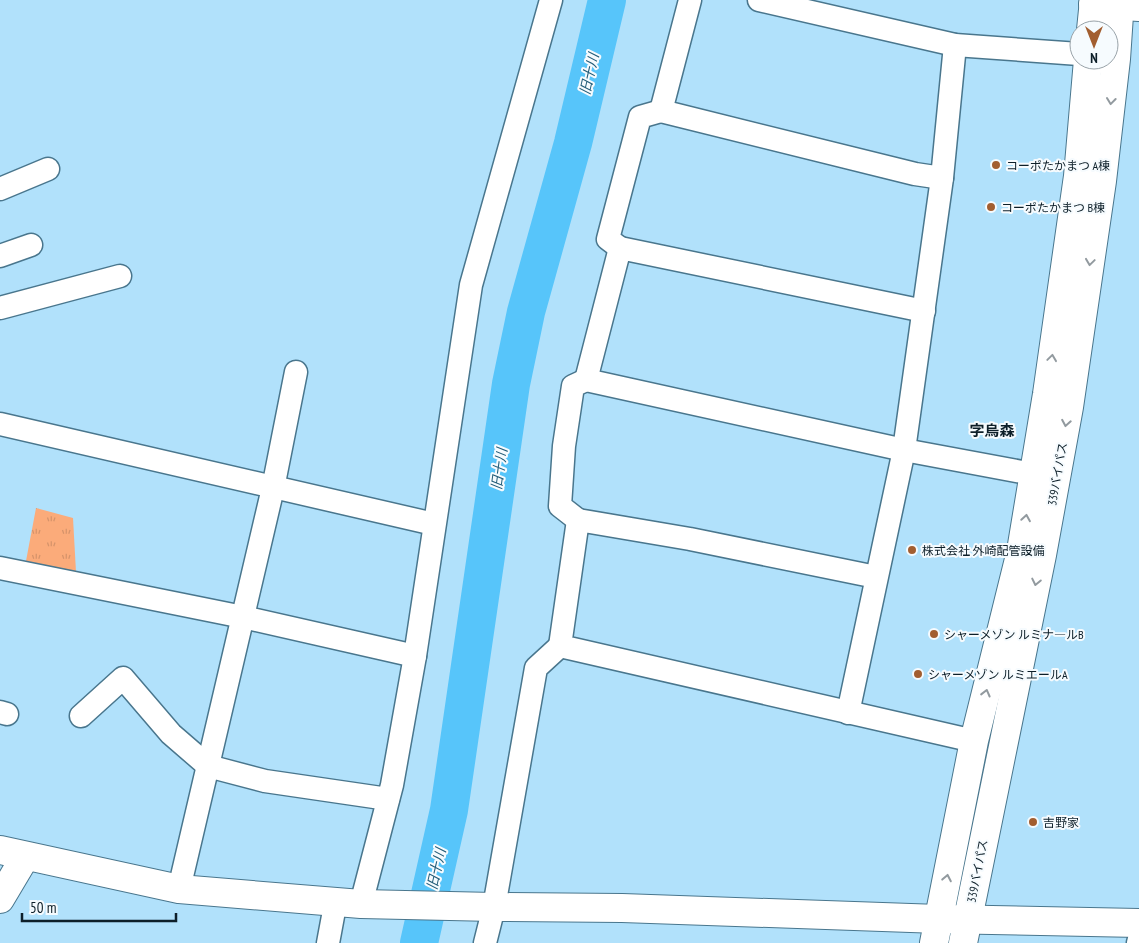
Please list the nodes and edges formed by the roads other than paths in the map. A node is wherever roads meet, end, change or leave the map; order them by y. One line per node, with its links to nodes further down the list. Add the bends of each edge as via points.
1 (551, 0): 25 (street, via 470,285)
2 (690, 0): 8 (street)
3 (759, 0): 4 (street)
4 (955, 44): 5 (street); 10 (street)
5 (1069, 53)
6 (1087, 70): 22 (street, one-way to 6, via 1076,185)
7 (1111, 70): 43 (street, 339バイパス, one-way to 43, via 1102,181 1069,407)
8 (661, 110): 10 (street); 13 (street, via 640,117 608,239)
9 (48, 169): 11 (street)
10 (942, 178): 17 (street)
11 (0, 189)
12 (31, 245): 14 (street)
13 (620, 248): 17 (street); 19 (street)
14 (0, 256)
15 (120, 276): 16 (street)
16 (0, 308)
17 (924, 311): 21 (street)
18 (296, 372): 23 (street)
19 (586, 380): 21 (street); 24 (street, via 573,386 560,506)
20 (0, 424): 23 (street)
21 (904, 450): 22 (street); 27 (street)
22 (1033, 474): 33 (street, one-way to 22, via 1021,551)
23 (273, 488): 25 (street); 28 (street)
24 (578, 520): 27 (street); 29 (street)
25 (434, 524): 30 (street)
26 (0, 568): 28 (street)
27 (876, 577): 31 (street)
28 (243, 617): 30 (street); 34 (street)
29 (560, 646): 31 (street); 40 (street, via 536,668)
30 (415, 656): 35 (street)
31 (848, 713): 33 (street)
32 (81, 716): 34 (street, via 123,678 171,734)
33 (974, 741): 42 (street, one-way to 33)
34 (208, 766): 35 (street, via 266,782); 37 (street)
35 (388, 799): 39 (street)
36 (12, 853): 37 (street); 38 (street)
37 (180, 888): 39 (street)
38 (0, 899)
39 (355, 902): 40 (street); 45 (street)
40 (494, 907): 42 (street, via 622,908); 46 (street)
41 (1139, 923): 43 (street)
42 (937, 931): 43 (street)
43 (965, 931)
44 (1139, 939): 47 (street)
45 (328, 943)
46 (485, 943)
47 (1138, 943)

